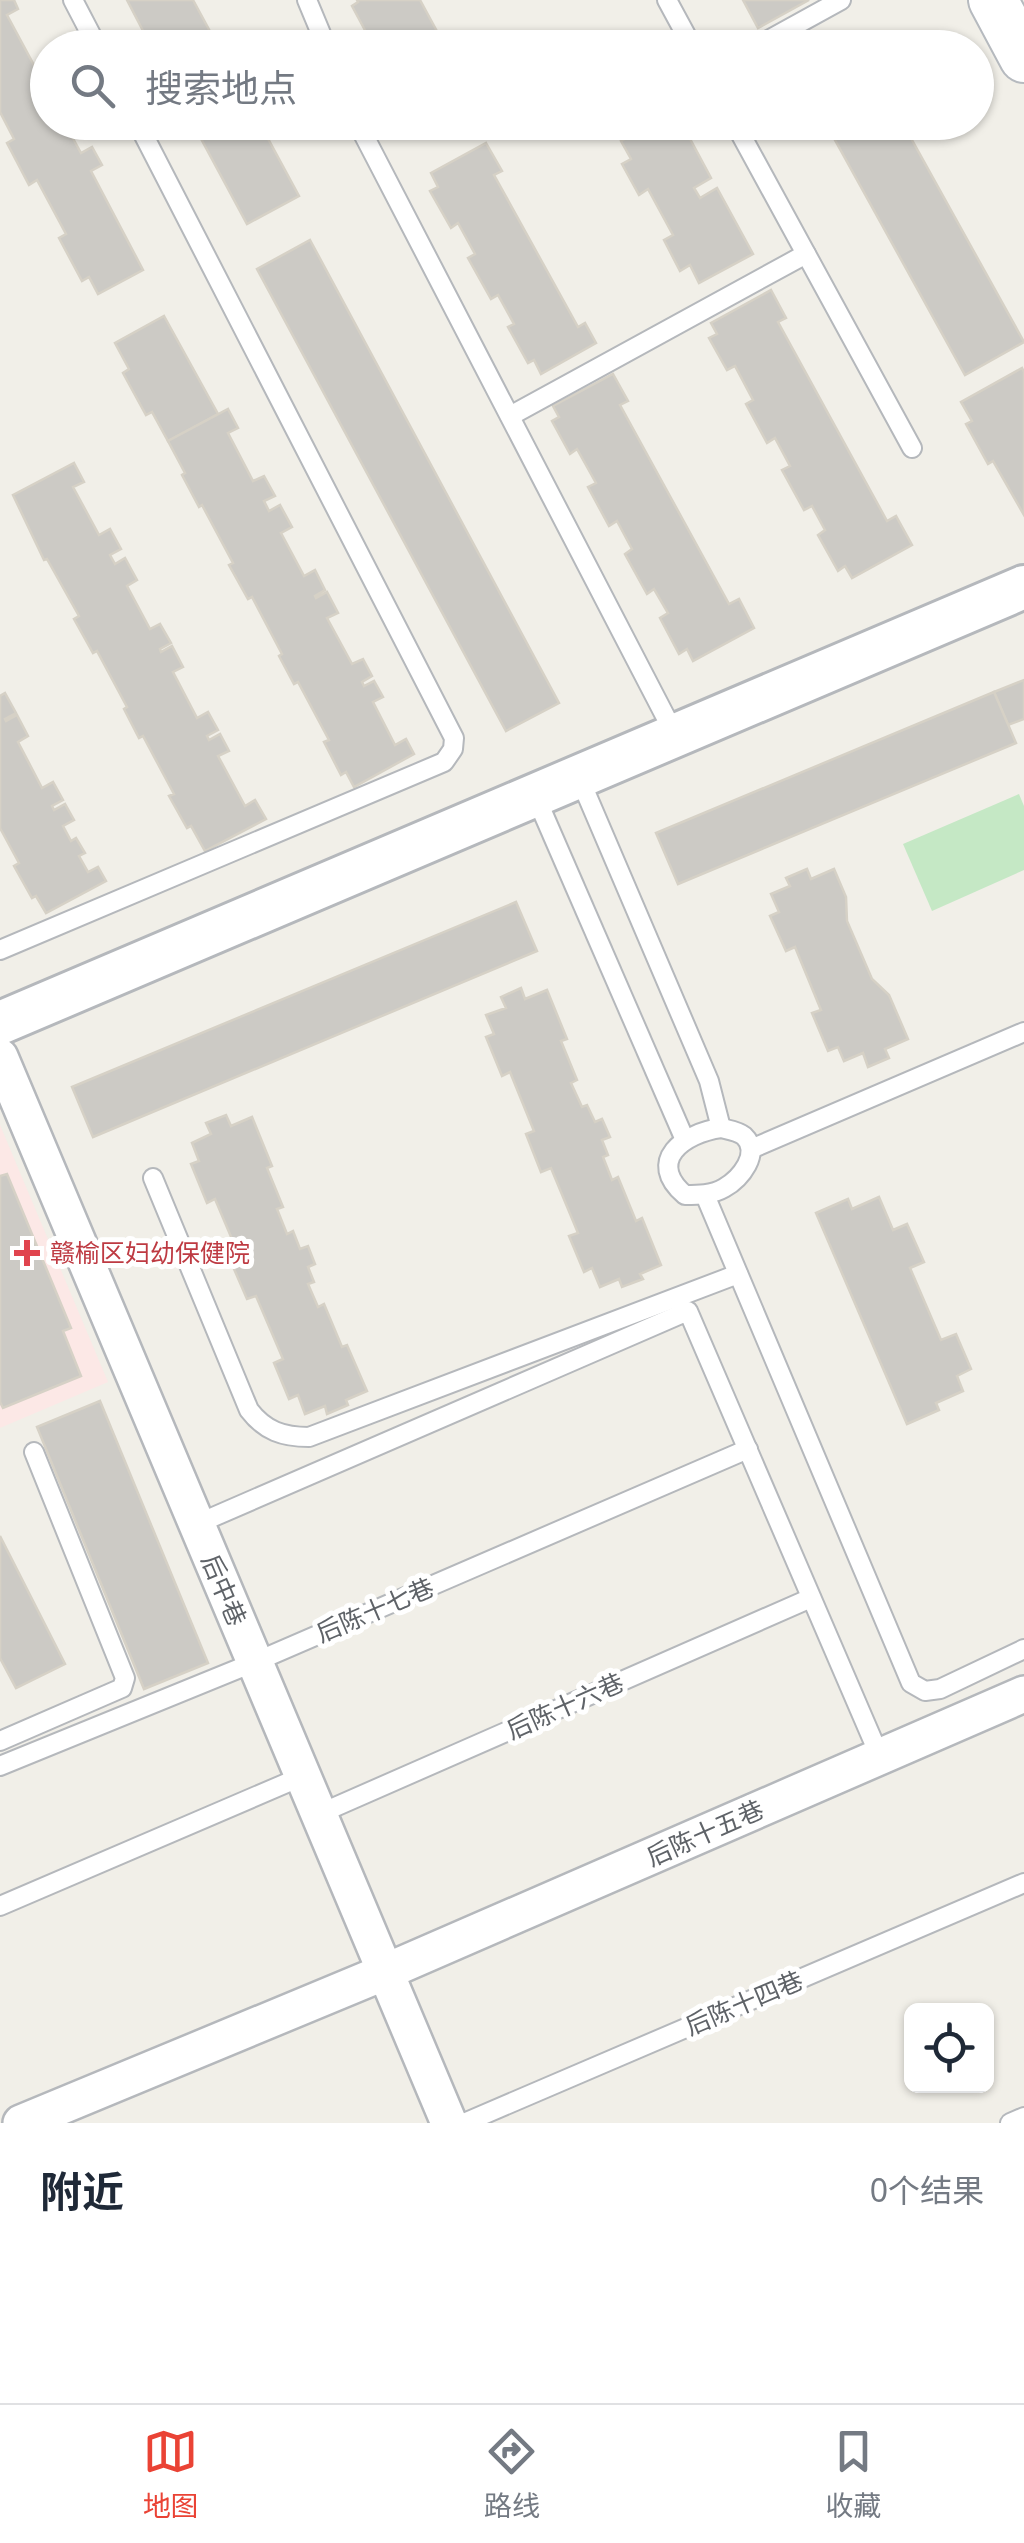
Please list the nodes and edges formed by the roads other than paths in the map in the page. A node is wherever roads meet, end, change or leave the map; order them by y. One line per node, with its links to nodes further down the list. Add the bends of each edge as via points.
1 (74, 0): 6 (lane)
2 (308, 0): 7 (lane)
3 (667, 0): 8 (lane)
4 (841, 0): 9 (lane)
5 (993, 0): 10 (main road)
6 (89, 30)
7 (320, 30)
8 (683, 30)
9 (787, 30)
10 (1024, 58)
11 (145, 140): 21 (lane, via 454,738 453,748 444,762)
12 (366, 140): 15 (lane)
13 (744, 140): 14 (lane)
14 (806, 254): 15 (lane); 16 (lane)
15 (510, 416): 18 (lane)
16 (912, 448)
17 (1024, 587): 18 (street)
18 (675, 736): 19 (street)
19 (579, 777): 20 (street); 25 (lane, via 709,1081)
20 (535, 795): 22 (street); 26 (lane)
21 (0, 950)
22 (0, 1023)
23 (1024, 1032): 27 (lane)
24 (0, 1056): 33 (street, 后中巷)
25 (721, 1128): 26 (lane); 27 (lane, via 740,1133)
26 (685, 1140): 29 (lane, via 673,1151 668,1174 685,1195)
27 (751, 1149): 29 (lane, via 739,1176)
28 (153, 1178): 30 (lane, via 249,1410 288,1437 310,1437)
29 (705, 1195): 30 (lane)
30 (738, 1274): 35 (lane, via 911,1684 940,1689)
31 (748, 1449): 33 (lane, via 688,1311); 34 (lane); 36 (lane, 后陈十七巷)
32 (34, 1452): 38 (lane, via 125,1678 122,1688)
33 (197, 1524): 36 (street, 后中巷)
34 (811, 1598): 39 (lane); 42 (lane, 后陈十六巷)
35 (1024, 1650)
36 (254, 1662): 40 (lane, 后陈十七巷); 41 (street, 后中巷)
37 (1024, 1694): 39 (street, 后陈十五巷)
38 (0, 1741)
39 (880, 1757): 45 (street, 后陈十五巷)
40 (0, 1766)
41 (302, 1776): 42 (street, 后中巷); 44 (lane)
42 (319, 1814): 45 (street, 后中巷)
43 (1024, 1883): 49 (lane, 后陈十四巷)
44 (0, 1906)
45 (386, 1972): 47 (street, 后陈十五巷); 48 (street, 后中巷)
46 (1024, 2117): 50 (lane)
47 (21, 2123)
48 (449, 2123)
49 (464, 2123)
50 (1010, 2123)

